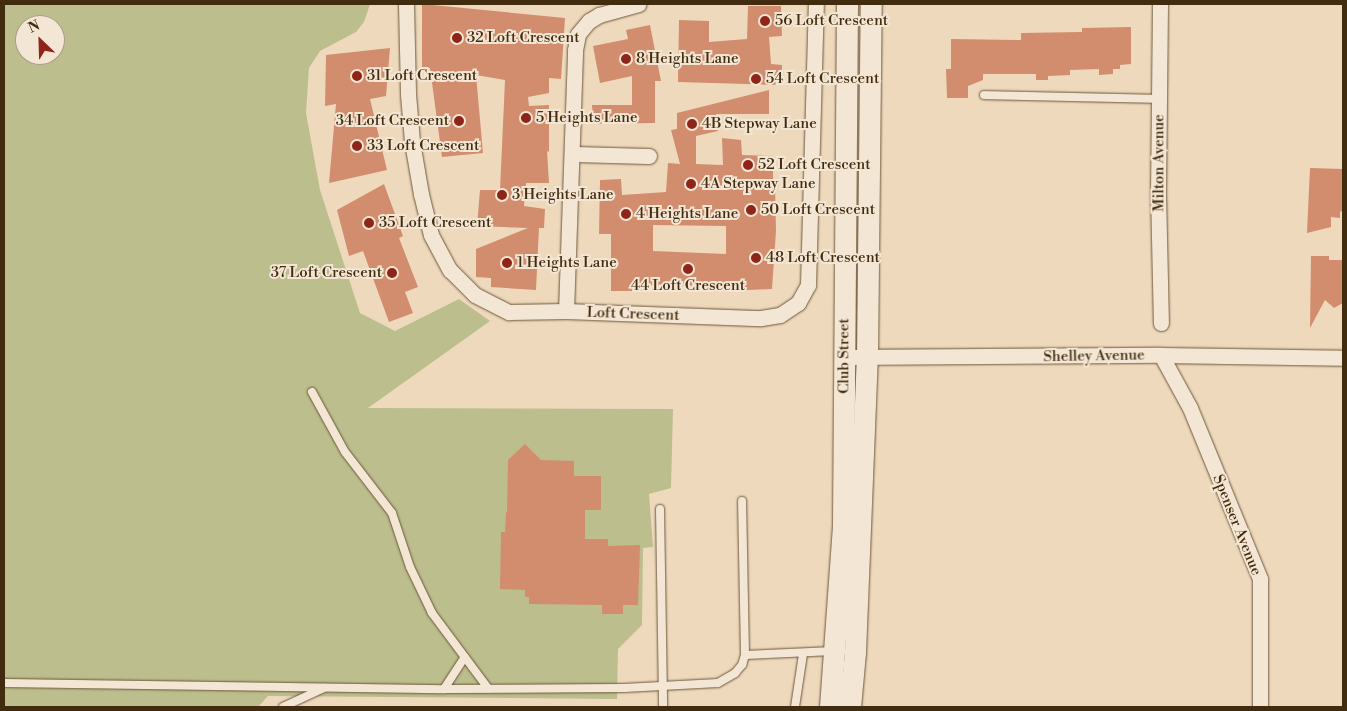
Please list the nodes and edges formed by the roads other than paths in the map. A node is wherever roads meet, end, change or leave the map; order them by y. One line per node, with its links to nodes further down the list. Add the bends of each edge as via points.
1 (406, 4): 11 (street, Loft Crescent, via 412,142 431,235 450,270 475,296 508,312)
2 (639, 4): 9 (street, via 599,15 578,34)
3 (816, 4): 11 (street, Loft Crescent, via 808,285 798,303 780,315 761,318)
4 (847, 4): 14 (main road, Club Street)
5 (871, 4): 15 (main road, Club Street)
6 (1160, 4): 8 (street, Milton Avenue)
7 (984, 95): 8 (lane)
8 (1159, 99): 12 (street, Milton Avenue)
9 (573, 154): 10 (street); 11 (street)
10 (649, 156)
11 (566, 311)
12 (1161, 323)
13 (1161, 355): 15 (street, Shelley Avenue); 16 (street, Shelley Avenue); 34 (street, Spenser Avenue, via 1190,408 1260,579)
14 (844, 357): 15 (street, Shelley Avenue); 20 (main road, Club Street)
15 (867, 358): 20 (main road, Club Street)
16 (1343, 358)
17 (312, 392): 23 (lane, via 345,452 388,505 422,595)
18 (742, 500): 22 (lane)
19 (660, 509): 26 (lane)
20 (845, 652): 21 (lane); 32 (main road, Club Street); 33 (main road, Club Street)
21 (803, 654): 22 (lane); 31 (lane)
22 (745, 656): 26 (lane, via 735,673 718,683)
23 (465, 657): 27 (lane); 28 (lane)
24 (4, 683): 25 (lane)
25 (326, 687): 27 (lane); 29 (lane)
26 (661, 687): 28 (lane); 30 (lane)
27 (444, 688): 28 (lane)
28 (488, 688)
29 (283, 707)
30 (663, 707)
31 (795, 707)
32 (830, 707)
33 (850, 707)
34 (1260, 707)

